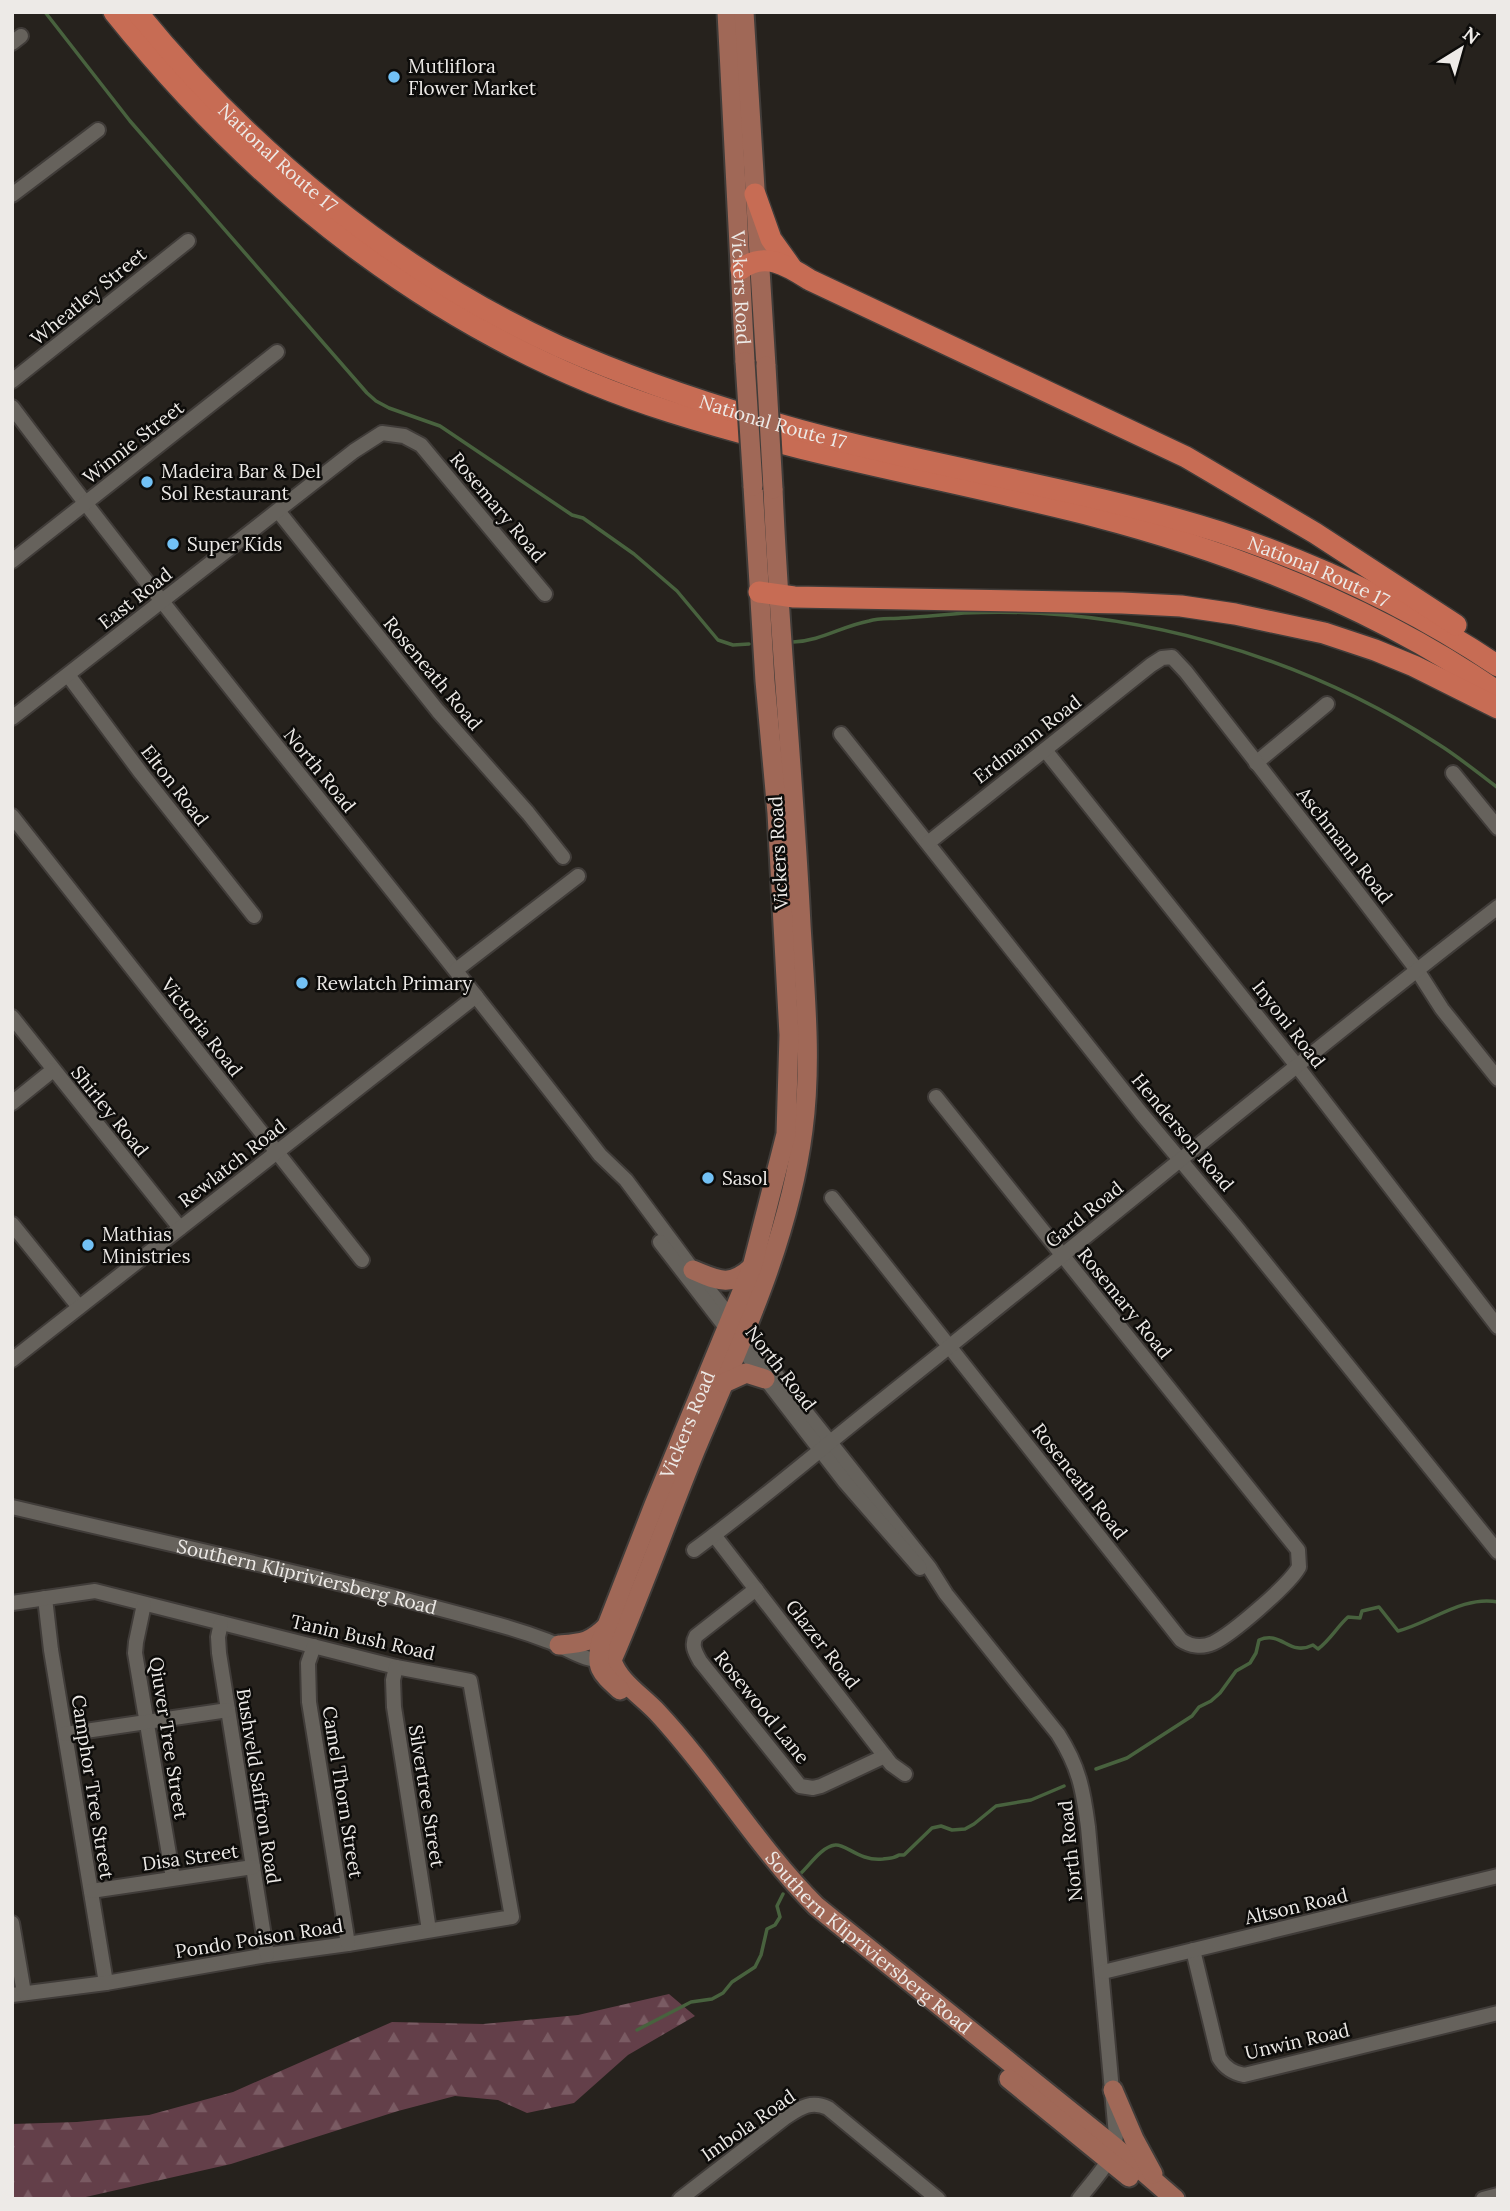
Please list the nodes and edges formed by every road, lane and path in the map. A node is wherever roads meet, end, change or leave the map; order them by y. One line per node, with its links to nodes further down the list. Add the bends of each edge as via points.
1 (114, 12): 25 (highway, via 265,176 345,242 500,342 600,387 732,431 1083,513 1220,555 1346,605 1427,647)
2 (137, 12): 23 (highway, National Route 17, via 254,137 341,212 426,272 540,337 653,384 784,426 1116,504 1267,548 1409,612)
3 (727, 12): 9 (main road, Vickers Road, via 732,148)
4 (744, 12): 6 (main road, Vickers Road)
5 (98, 130): 7 (street)
6 (755, 194): 9 (main road, Vickers Road); 10 (highway, via 771,239)
7 (12, 195)
8 (188, 241): 12 (street, Wheatley Street)
9 (750, 265): 10 (highway, via 771,260); 19 (main road, Vickers Road, bridge, via 745,362 753,486); 19 (main road, Vickers Road, bridge, via 766,366 773,489)
10 (793, 269): 21 (highway, via 1186,457 1384,576)
11 (277, 352): 15 (street, Winnie Street)
12 (12, 381)
13 (13, 410): 15 (street, North Road)
14 (421, 445): 16 (street, East Road, via 394,433 377,435); 18 (street, Rosemary Road)
15 (85, 503): 17 (street, Winnie Street); 20 (street, North Road)
16 (278, 510): 20 (street, East Road); 36 (street, Roseneath Road, via 438,711)
17 (12, 561)
18 (545, 594)
19 (768, 594): 27 (highway, via 1122,603 1235,614 1324,633 1374,650); 57 (main road, Vickers Road, via 790,1072 785,1142); 61 (main road, Vickers Road, via 799,870 807,1092 796,1170 779,1234)
20 (163, 601): 24 (street, East Road); 40 (street, North Road)
21 (1498, 653)
22 (1151, 665): 30 (street, Erdmann Road); 31 (street, Aschmann Road, via 1167,657 1178,662)
23 (1498, 666)
24 (68, 676): 28 (street, East Road); 39 (street, Elton Road)
25 (1498, 692)
26 (1327, 704): 31 (street)
27 (1498, 708)
28 (12, 718)
29 (841, 734): 35 (street, Henderson Road)
30 (1045, 750): 35 (street, Erdmann Road); 44 (street, Inyoni Road)
31 (1256, 762): 41 (street, Aschmann Road)
32 (1453, 773): 34 (street)
33 (12, 816): 49 (street, Victoria Road)
34 (1498, 828)
35 (928, 843): 51 (street, Henderson Road)
36 (563, 857)
37 (578, 876): 40 (street)
38 (1498, 907): 41 (street, Gard Road)
39 (254, 916)
40 (456, 970): 42 (street, North Road)
41 (1417, 970): 44 (street, Gard Road); 46 (street, Aschmann Road)
42 (476, 996): 49 (street, Rewlatch Road); 50 (street, North Road)
43 (12, 1017): 45 (street, Shirley Road)
44 (1297, 1066): 51 (street, Gard Road); 60 (street, Inyoni Road)
45 (53, 1070): 48 (street); 54 (street, Shirley Road)
46 (1498, 1079)
47 (936, 1097): 55 (street, Rosemary Road)
48 (12, 1102)
49 (276, 1153): 54 (street, Rewlatch Road); 56 (street, Victoria Road)
50 (600, 1155): 58 (street, North Road, via 626,1180); 61 (street, North Road, via 623,1193)
51 (1181, 1160): 55 (street, Gard Road); 71 (street, Henderson Road)
52 (832, 1198): 62 (street, Roseneath Road)
53 (12, 1224): 59 (street)
54 (180, 1228): 59 (street, Rewlatch Road)
55 (1064, 1256): 62 (street, Gard Road); 68 (street, Rosemary Road)
56 (362, 1260)
57 (752, 1268): 58 (main road, via 728,1282); 61 (main road, Vickers Road)
58 (693, 1270): 61 (street, North Road)
59 (79, 1307): 63 (street, Rewlatch Road)
60 (1498, 1327)
61 (735, 1332): 64 (street, North Road); 65 (main road, Vickers Road); 66 (street, North Road); 77 (main road, Vickers Road, via 659,1493)
62 (950, 1348): 66 (street, Gard Road); 68 (street, Roseneath Road, via 1185,1643 1213,1643 1289,1582 1299,1567 1300,1555)
63 (12, 1360)
64 (765, 1379): 65 (main road, via 746,1373); 66 (street, North Road)
65 (724, 1383): 80 (main road, Vickers Road)
66 (826, 1446): 69 (street, Gard Road); 97 (street, North Road, via 929,1567 1058,1734 1075,1763 1088,1827)
67 (12, 1507): 78 (street, Southern Klipriviersberg Road, via 448,1611)
68 (1285, 1532)
69 (714, 1535): 70 (street, Gard Road); 72 (street, Glazer Road)
70 (694, 1550)
71 (1498, 1552)
72 (756, 1589): 85 (street, Glazer Road); 85 (street, Rosewood Lane, via 696,1636 694,1651 700,1661 803,1787 821,1786)
73 (45, 1598): 74 (street, Tanin Bush Road); 75 (street, Tanin Bush Road, via 95,1591); 84 (street, Camphor Tree Street)
74 (12, 1603)
75 (144, 1604): 76 (street, Tanin Bush Road); 83 (street, Qiuver Tree Street, via 135,1653)
76 (221, 1623): 79 (street, Tanin Bush Road); 82 (street, Bushveld Saffron Road, via 219,1653)
77 (607, 1626): 78 (main road, via 584,1643); 80 (main road, Vickers Road)
78 (559, 1645): 80 (street, Southern Klipriviersberg Road)
79 (313, 1646): 81 (street, Tanin Bush Road); 94 (street, Camel Thorn Street, via 308,1663 309,1702)
80 (604, 1661): 102 (main road, Southern Klipriviersberg Road, via 669,1725 803,1892 979,2046)
81 (396, 1667): 91 (street, Tanin Bush Road, via 470,1681); 93 (street, Silvertree Street, via 394,1707)
82 (228, 1710): 83 (street); 87 (street, Bushveld Saffron Road)
83 (147, 1723): 84 (street); 89 (street, Qiuver Tree Street)
84 (65, 1734): 90 (street, Camphor Tree Street)
85 (885, 1756): 86 (street, Glazer Road)
86 (905, 1774)
87 (253, 1867): 89 (street, Disa Street); 96 (street, Bushveld Saffron Road)
88 (1498, 1876): 95 (street, Altson Road)
89 (173, 1878): 90 (street, Disa Street)
90 (91, 1891): 98 (street, Camphor Tree Street)
91 (512, 1917): 93 (street, Pondo Poison Road)
92 (12, 1923): 99 (street)
93 (429, 1930): 94 (street, Pondo Poison Road)
94 (348, 1944): 96 (street, Pondo Poison Road)
95 (1193, 1950): 97 (street, Altson Road); 100 (street, Unwin Road, via 1219,2058 1229,2070 1244,2075)
96 (267, 1955): 98 (street, Pondo Poison Road)
97 (1102, 1972): 101 (street, North Road)
98 (106, 1983): 99 (street, Pondo Poison Road)
99 (18, 1994)
100 (1498, 2013)
101 (1113, 2090): 102 (street, North Road); 104 (main road, via 1142,2156)
102 (1112, 2154): 104 (main road, Southern Klipriviersberg Road); 107 (street)
103 (1498, 2195): 108 (street)
104 (1167, 2198)
105 (680, 2199): 106 (street, Imbola Road, via 786,2117 814,2104 828,2108)
106 (938, 2199)
107 (1079, 2199)
108 (1483, 2199)

